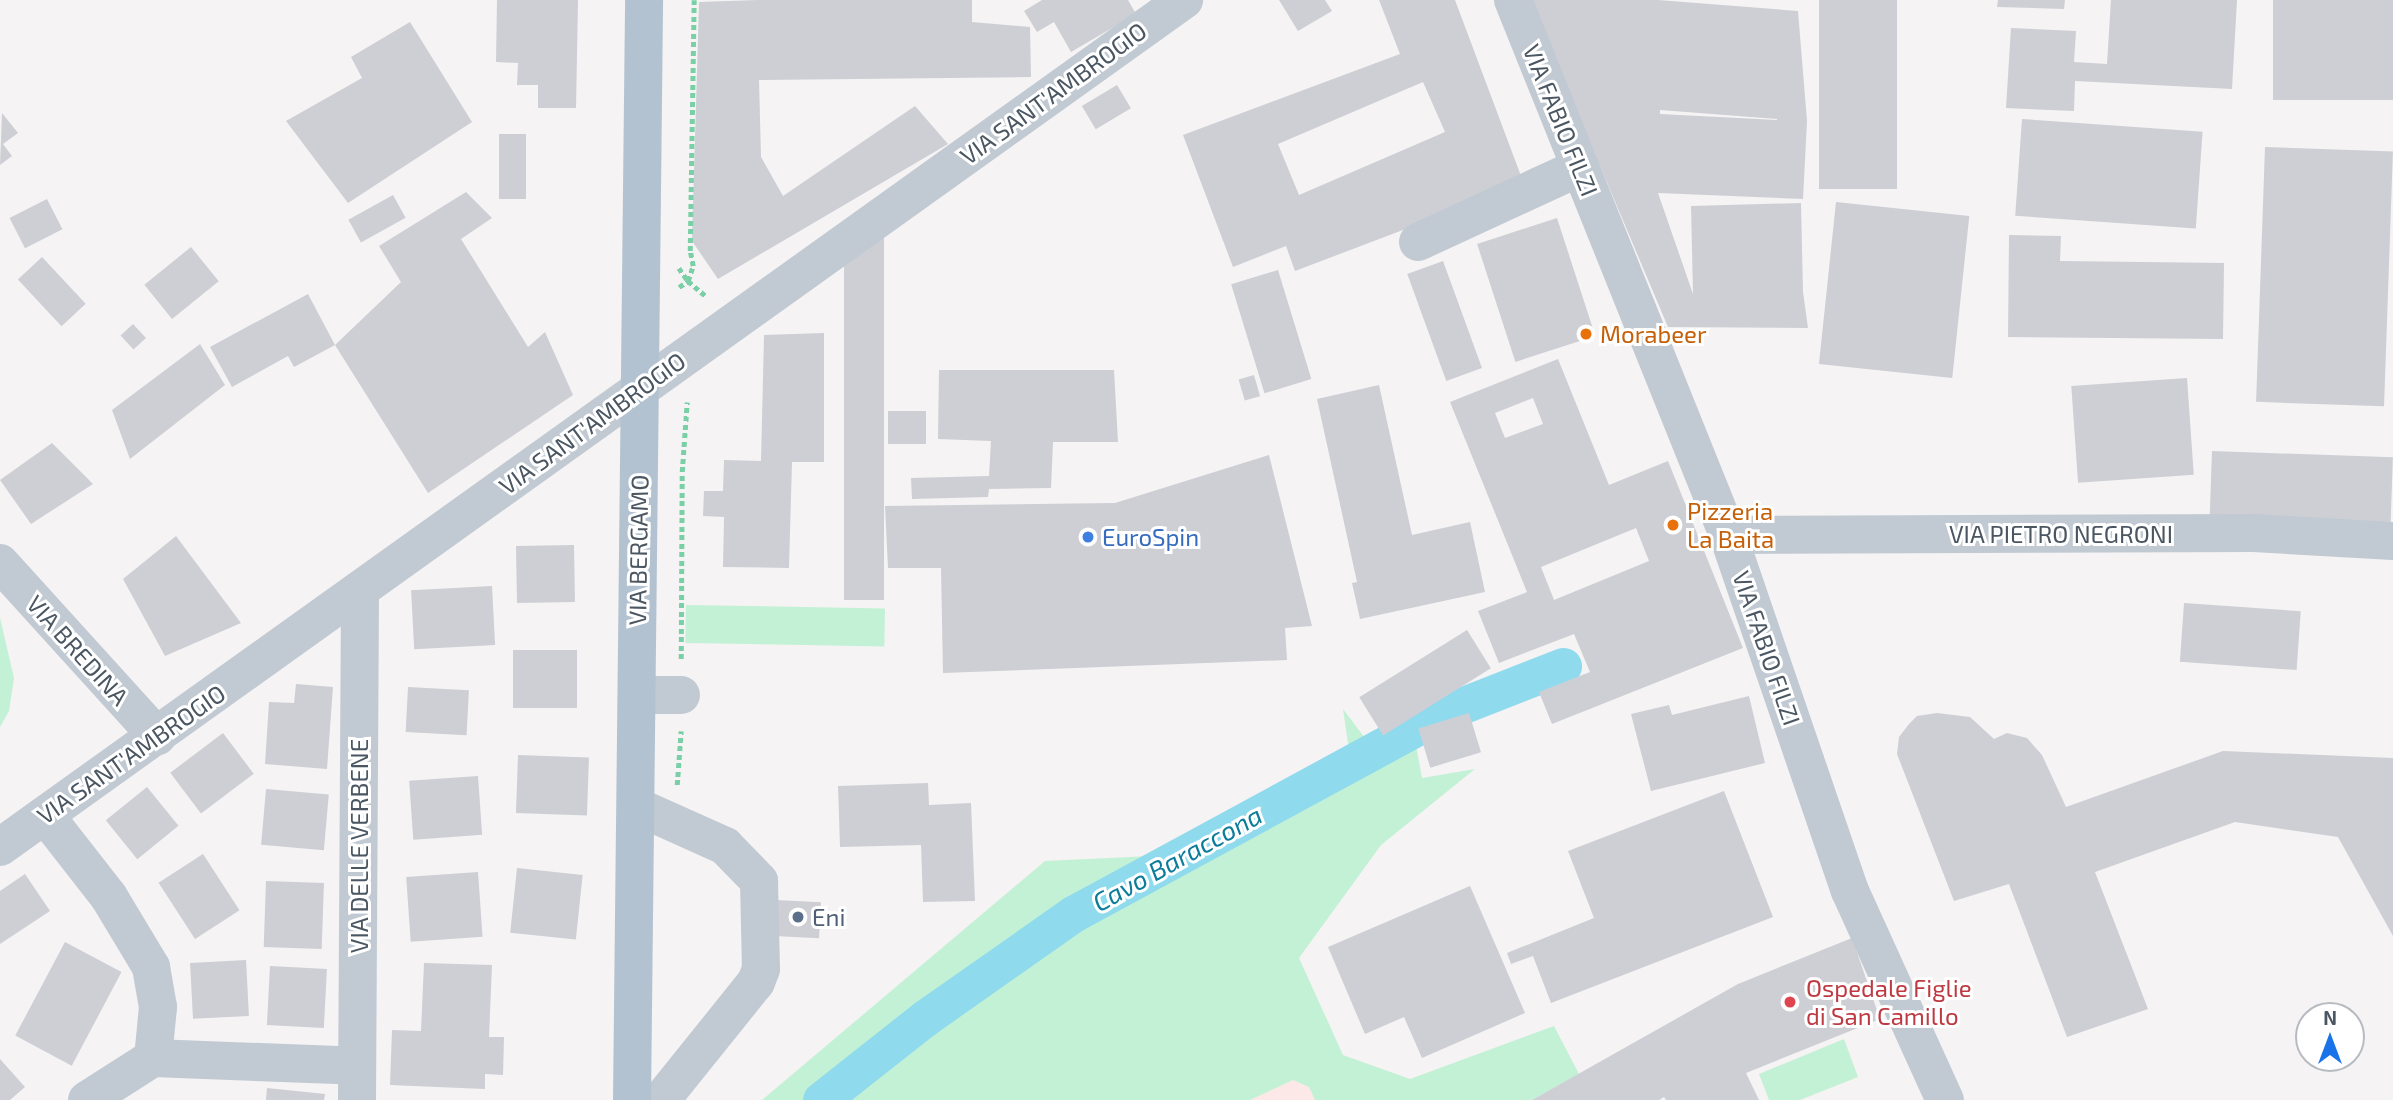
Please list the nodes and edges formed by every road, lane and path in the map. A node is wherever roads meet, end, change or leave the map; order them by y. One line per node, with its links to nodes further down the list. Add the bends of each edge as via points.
1 (644, 0): 9 (main road, VIA BERGAMO)
2 (694, 0): 8 (path, via 693,266)
3 (1184, 0): 11 (street, VIA SANT'AMBROGIO)
4 (1513, 0): 5 (street, VIA FABIO FILZI)
5 (1580, 167): 6 (street); 13 (street, VIA FABIO FILZI)
6 (1418, 242)
7 (676, 258): 8 (path)
8 (688, 281): 9 (path, via 673,290); 10 (path, via 703,295)
9 (641, 289): 11 (main road, VIA BERGAMO)
10 (715, 298)
11 (640, 386): 16 (street, VIA SANT'AMBROGIO); 17 (main road, VIA BERGAMO)
12 (688, 400): 18 (path, via 682,472)
13 (1728, 535): 14 (street, VIA PIETRO NEGRONI, via 2254,533); 29 (street, VIA FABIO FILZI, via 1850,891)
14 (2393, 541)
15 (0, 564): 19 (street, VIA BREDINA)
16 (360, 592): 19 (street, VIA SANT'AMBROGIO); 25 (street, VIA DELLE VERBENE)
17 (637, 695): 18 (street); 21 (main road, VIA BERGAMO)
18 (681, 695): 20 (path)
19 (157, 736): 22 (street, VIA SANT'AMBROGIO)
20 (680, 755)
21 (636, 806): 27 (main road, VIA BERGAMO); 28 (street, via 725,846 759,881 761,969 756,982)
22 (45, 815): 23 (street, VIA SANT'AMBROGIO); 24 (street, via 109,897 151,967 158,1007)
23 (0, 847)
24 (153, 1058): 25 (street); 26 (street)
25 (357, 1083)
26 (87, 1100)
27 (632, 1100)
28 (661, 1100)
29 (1945, 1100)

